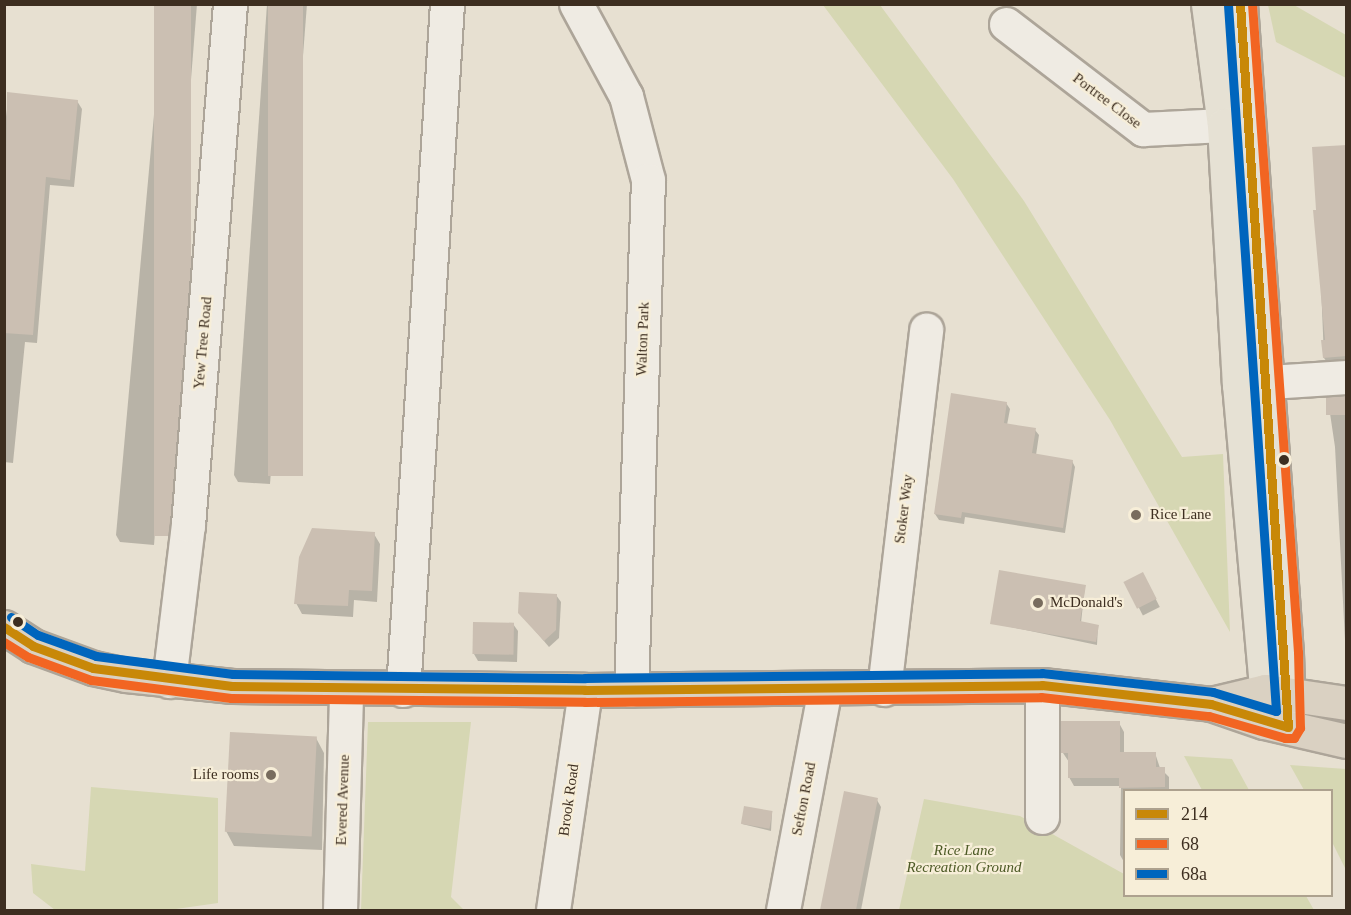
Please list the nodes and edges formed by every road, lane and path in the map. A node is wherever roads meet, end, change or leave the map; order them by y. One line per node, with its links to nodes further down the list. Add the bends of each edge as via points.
1 (230, 4): 12 (street, Yew Tree Road, via 188,525)
2 (447, 4): 17 (street)
3 (576, 4): 19 (street, Walton Park, via 626,96 648,180)
4 (1208, 4): 7 (main road)
5 (1240, 4): 10 (main road)
6 (1006, 24): 7 (street, Portree Close, via 1143,129)
7 (1224, 124): 10 (main road)
8 (926, 329): 15 (street, Stoker Way)
9 (1347, 377): 10 (street)
10 (1253, 383): 21 (main road)
11 (4, 627): 12 (highway, via 33,645 82,664)
12 (169, 681): 16 (highway)
13 (1042, 685): 15 (highway); 21 (highway); 23 (street)
14 (825, 688): 15 (highway); 19 (highway); 26 (street, Sefton Road)
15 (884, 689)
16 (346, 690): 17 (highway); 24 (street, Evered Avenue)
17 (404, 690): 18 (highway)
18 (585, 690): 19 (highway); 25 (street, Brook Road)
19 (631, 690)
20 (1347, 703): 21 (highway)
21 (1254, 707): 22 (highway)
22 (1347, 741)
23 (1042, 817)
24 (340, 910)
25 (554, 910)
26 (783, 910)

